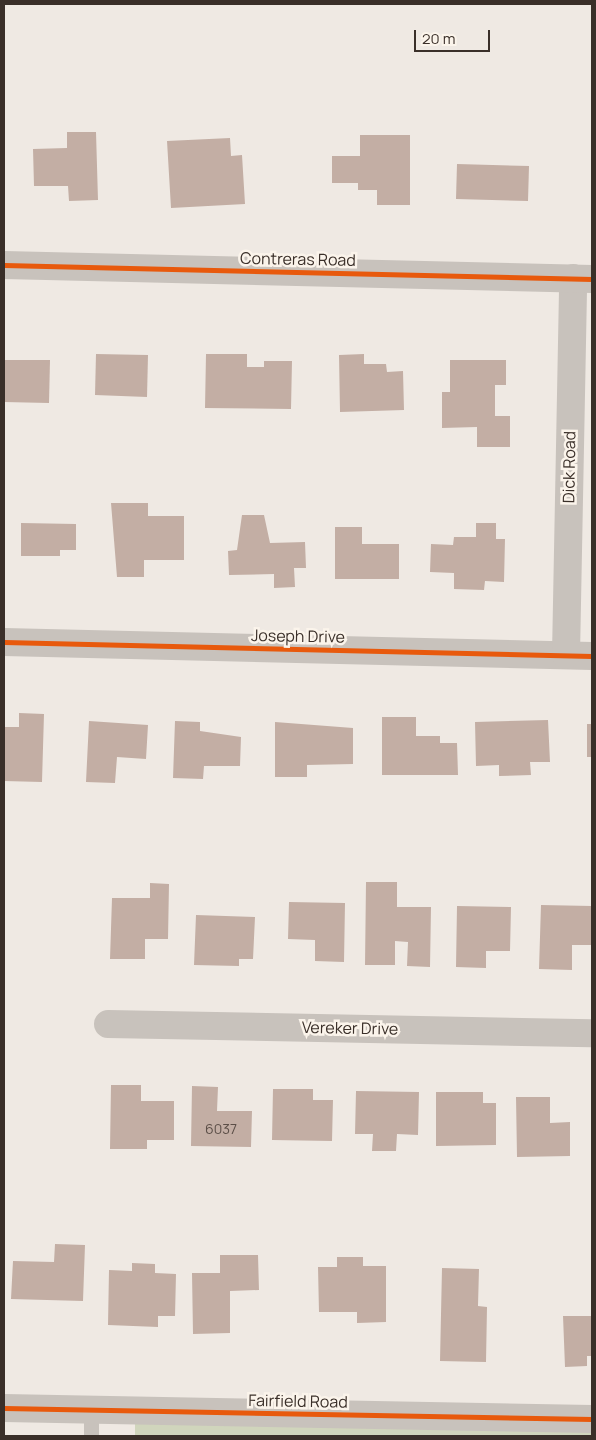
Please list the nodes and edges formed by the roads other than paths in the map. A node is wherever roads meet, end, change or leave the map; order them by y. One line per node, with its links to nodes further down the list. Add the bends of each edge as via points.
1 (4, 265): 2 (street, Contreras Road)
2 (582, 278): 4 (street, Dick Road)
3 (4, 642): 4 (street, Joseph Drive)
4 (579, 655)
5 (108, 1024): 6 (street, Vereker Drive)
6 (592, 1033)
7 (4, 1408): 8 (street, Fairfield Road)
8 (91, 1410): 9 (street, Fairfield Road); 10 (lane)
9 (592, 1419)
10 (91, 1436)

